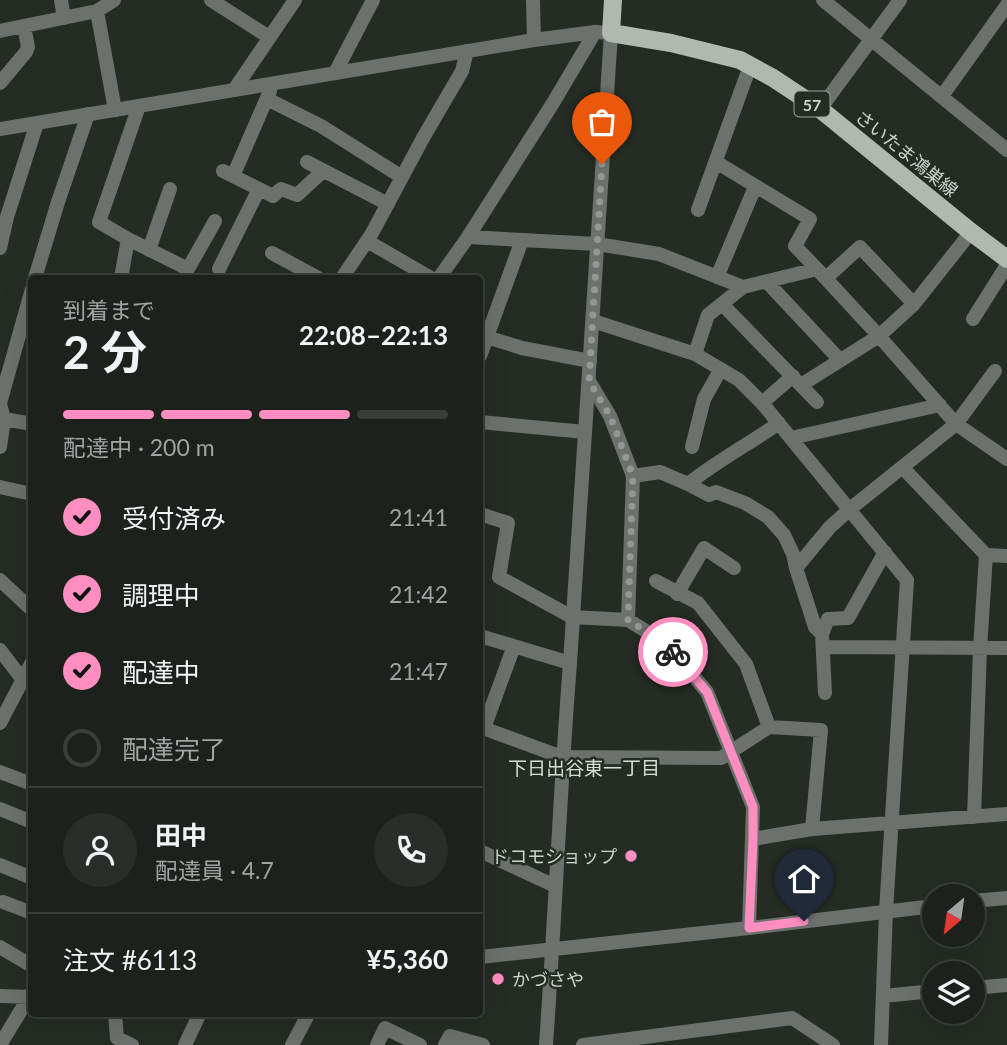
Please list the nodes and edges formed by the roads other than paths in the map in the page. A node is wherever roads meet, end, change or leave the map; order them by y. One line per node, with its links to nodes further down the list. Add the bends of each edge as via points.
1 (61, 0): 13 (street)
2 (114, 0): 12 (street)
3 (211, 0): 10 (street)
4 (295, 0): 17 (street)
5 (373, 0): 22 (street)
6 (533, 0): 18 (street)
7 (613, 0): 16 (main road)
8 (823, 0): 19 (street)
9 (900, 0): 19 (street)
10 (227, 4): 17 (street)
11 (1007, 5): 26 (street)
12 (97, 11): 13 (street); 30 (street)
13 (64, 18): 14 (street)
14 (24, 26): 15 (street); 23 (street, via 26,52)
15 (0, 31)
16 (603, 32): 18 (street); 21 (main road, さいたま鴻巣線 / 57, via 671,43); 46 (street); 50 (street)
17 (269, 37): 25 (street)
18 (534, 40): 20 (street)
19 (872, 40): 26 (street); 29 (street)
20 (467, 51): 22 (street); 38 (street, via 462,71)
21 (750, 66): 29 (main road, さいたま鴻巣線 / 57); 36 (street)
22 (335, 73): 24 (street)
23 (0, 83)
24 (273, 83): 25 (street); 27 (street)
25 (234, 90): 28 (street)
26 (942, 96): 34 (street)
27 (267, 99): 38 (street, via 321,126); 41 (street, via 228,173)
28 (139, 106): 30 (street); 47 (street, via 99,222)
29 (820, 109): 45 (main road, さいたま鴻巣線 / 57)
30 (115, 110): 31 (street)
31 (88, 114): 32 (street); 58 (street)
32 (37, 123): 33 (street); 51 (street)
33 (0, 129)
34 (1007, 150)
35 (307, 162): 37 (street)
36 (716, 162): 39 (street); 43 (street)
37 (323, 171): 41 (street, via 297,195 281,189 273,196); 42 (street)
38 (402, 177): 42 (street)
39 (755, 187): 57 (street, via 810,219 795,246); 64 (street)
40 (170, 189): 52 (street)
41 (259, 189): 56 (street)
42 (388, 204): 49 (street)
43 (698, 210)
44 (215, 222): 52 (street, via 188,269)
45 (971, 232): 54 (main road, さいたま鴻巣線 / 57); 68 (street)
46 (468, 237): 48 (street); 63 (street)
47 (128, 239): 52 (street); 59 (street)
48 (522, 240): 50 (street); 73 (street)
49 (367, 242): 61 (street); 62 (street)
50 (597, 244): 64 (street, via 659,254); 70 (street)
51 (0, 248)
52 (149, 250)
53 (272, 253): 60 (street)
54 (1007, 258)
55 (1007, 265): 69 (street)
56 (219, 269)
57 (822, 273): 65 (street); 68 (street, via 859,247); 72 (street)
58 (37, 275)
59 (122, 275)
60 (312, 275)
61 (344, 275)
62 (426, 275)
63 (441, 275)
64 (717, 277): 66 (street)
65 (768, 282): 66 (street); 75 (street)
66 (743, 287): 67 (street)
67 (722, 304): 74 (street, via 708,315); 80 (street)
68 (914, 304): 72 (street)
69 (973, 319)
70 (593, 321): 74 (street); 76 (street)
71 (27, 322): 82 (street)
72 (880, 336): 75 (street); 84 (street)
73 (483, 337): 76 (street)
74 (695, 354): 77 (street)
75 (840, 360): 80 (street)
76 (590, 361): 79 (street)
77 (721, 369): 83 (street); 93 (street, via 704,399)
78 (995, 371): 89 (street)
79 (589, 381): 90 (street); 96 (street, via 610,416)
80 (797, 381): 81 (street); 83 (street)
81 (817, 402)
82 (0, 403): 85 (street)
83 (762, 403): 88 (street)
84 (940, 405): 89 (street); 91 (street)
85 (4, 419): 87 (street); 92 (street)
86 (483, 422): 90 (street)
87 (28, 423)
88 (779, 423): 91 (street); 97 (street)
89 (956, 424): 94 (street); 95 (street)
90 (585, 432): 111 (street)
91 (791, 438): 100 (street)
92 (0, 447)
93 (692, 447)
94 (1007, 460)
95 (902, 467): 100 (street); 103 (street)
96 (633, 476): 97 (street, via 660,472); 112 (street)
97 (688, 484): 106 (street, via 709,495 716,492 745,503 768,517 784,536)
98 (0, 487): 99 (street)
99 (28, 493)
100 (850, 509): 102 (street); 106 (street)
101 (483, 514): 111 (street, via 508,523 499,577)
102 (885, 552): 114 (street, via 848,618 828,619); 116 (street, via 907,580)
103 (986, 555): 104 (street); 118 (street)
104 (1007, 556)
105 (734, 568): 109 (street, via 704,548)
106 (796, 568): 114 (street)
107 (0, 580): 110 (street)
108 (656, 581): 109 (street)
109 (677, 594): 128 (street, via 698,603 746,664)
110 (28, 606)
111 (572, 617): 112 (street); 120 (street)
112 (628, 620): 130 (street, via 667,644 707,692)
113 (483, 637): 115 (street)
114 (823, 640): 116 (street); 124 (street)
115 (514, 646): 120 (street); 127 (street)
116 (903, 648): 118 (street); 138 (street)
117 (1007, 648): 118 (street)
118 (980, 649): 136 (street)
119 (0, 650): 121 (street)
120 (570, 663): 131 (street)
121 (28, 668)
122 (28, 671): 125 (street)
123 (0, 688): 125 (street)
124 (825, 693)
125 (11, 702): 126 (street)
126 (0, 723)
127 (483, 725)
128 (769, 727): 130 (street); 139 (street, via 821,730)
129 (483, 728): 131 (street)
130 (731, 752): 131 (street, via 721,758); 140 (street, via 753,807)
131 (562, 757): 144 (street)
132 (0, 772): 133 (street)
133 (28, 782)
134 (0, 809): 137 (street)
135 (1007, 814): 136 (street)
136 (974, 817): 138 (street)
137 (28, 820)
138 (892, 823): 139 (street); 150 (street)
139 (812, 829): 140 (street)
140 (753, 839): 151 (street)
141 (483, 852): 144 (street)
142 (0, 866): 143 (street)
143 (28, 876)
144 (555, 886): 153 (street)
145 (1007, 898): 146 (street)
146 (985, 900)
147 (3, 902): 149 (street)
148 (922, 907): 150 (street)
149 (28, 911)
150 (886, 911): 151 (street); 161 (street)
151 (749, 928): 153 (street)
152 (0, 947): 155 (street)
153 (553, 948): 154 (street); 175 (street)
154 (483, 957)
155 (28, 964)
156 (1007, 985): 157 (street)
157 (985, 987)
158 (922, 992): 161 (street)
159 (28, 995): 160 (street)
160 (0, 996)
161 (883, 996): 178 (street)
162 (28, 1000): 167 (street)
163 (115, 1017): 166 (street)
164 (198, 1017): 169 (street)
165 (307, 1017): 170 (street)
166 (115, 1041): 168 (street)
167 (0, 1045)
168 (131, 1045)
169 (185, 1045)
170 (292, 1045)
171 (377, 1045): 172 (street, via 385,1028)
172 (421, 1045)
173 (445, 1045): 174 (street, via 450,1036)
174 (483, 1045)
175 (546, 1045)
176 (583, 1045): 177 (street, via 792,1018)
177 (833, 1045)
178 (881, 1045)

